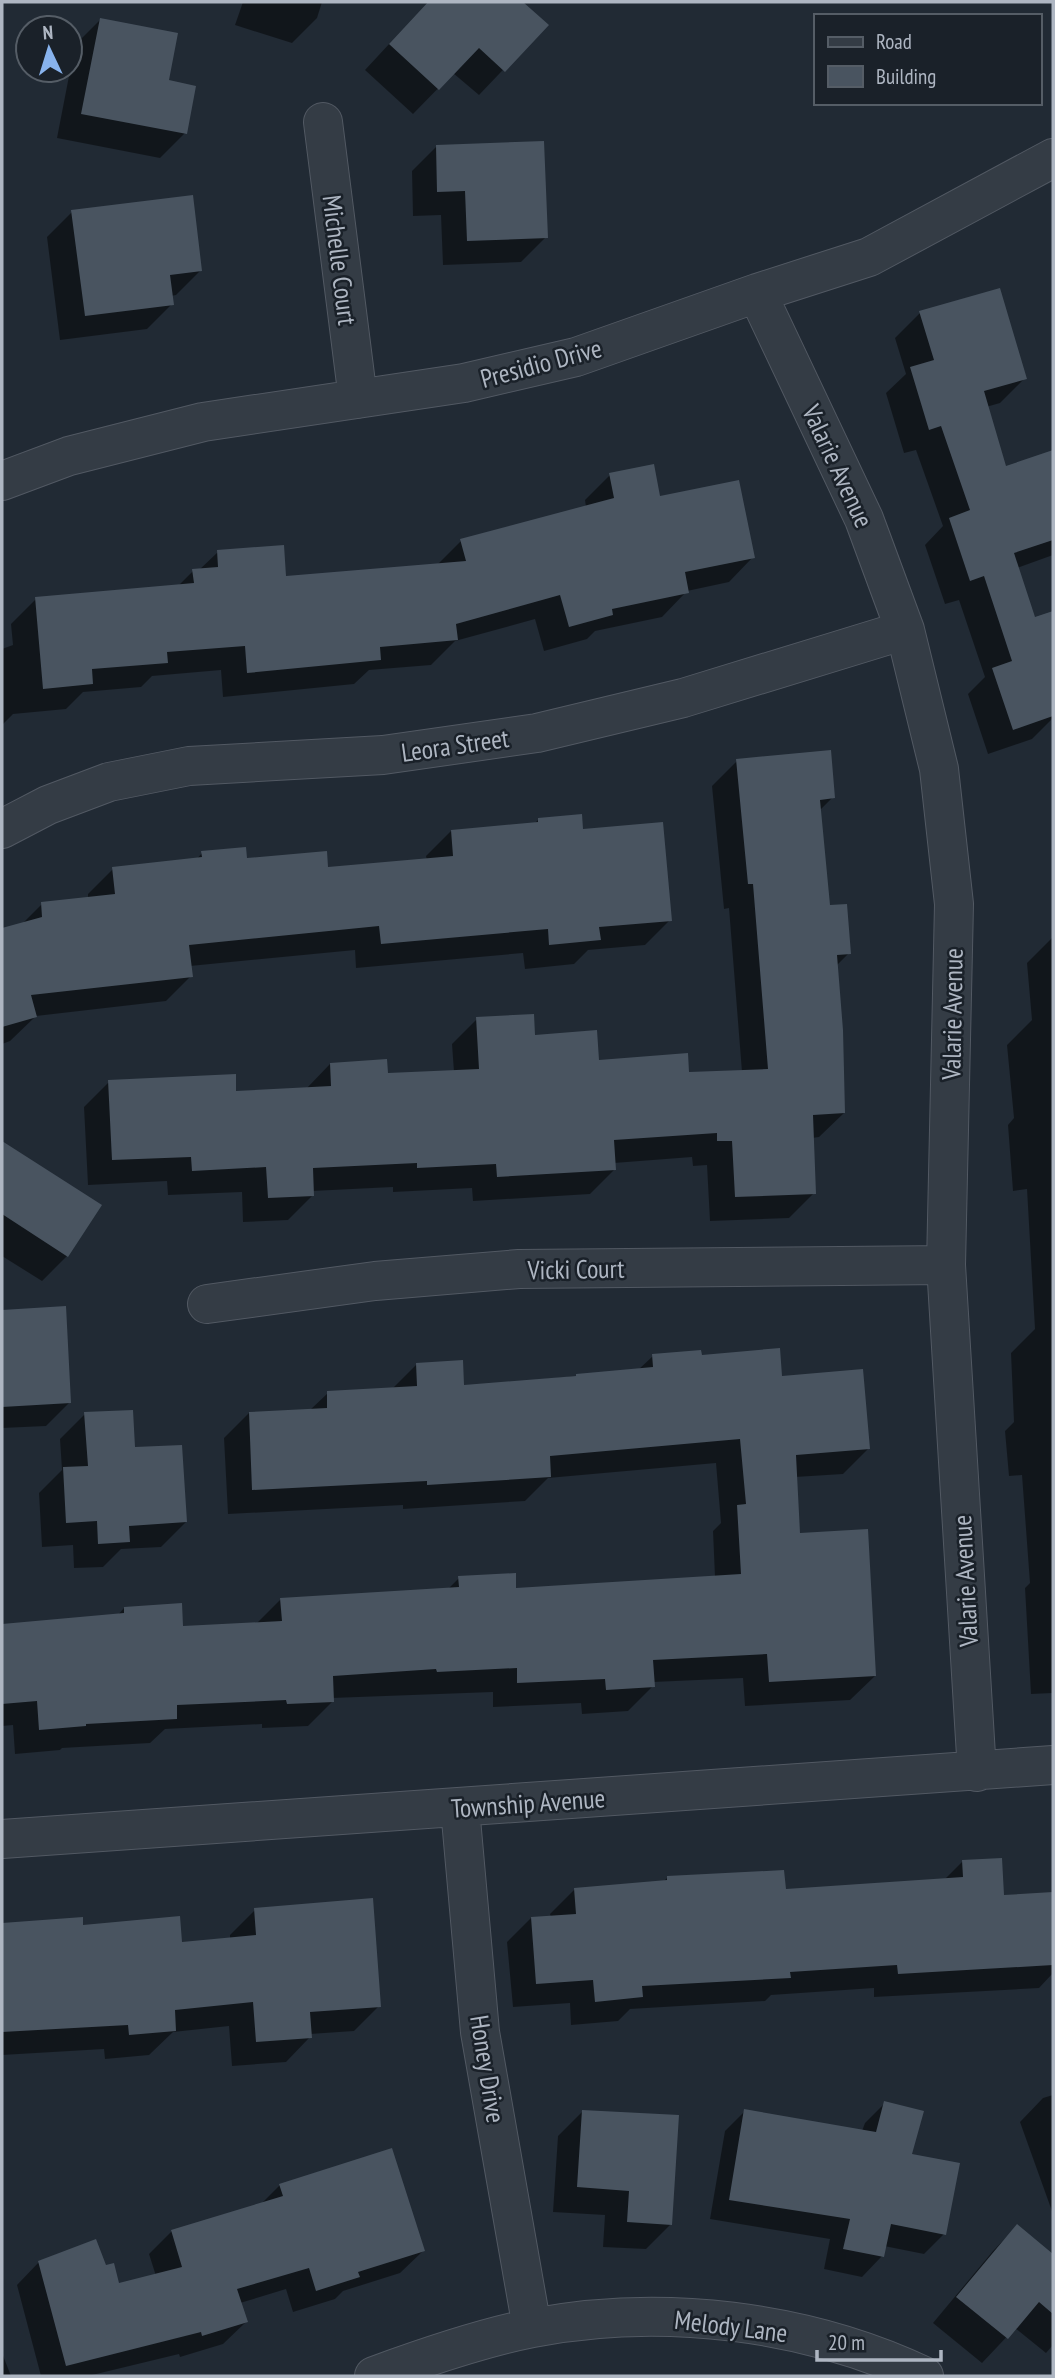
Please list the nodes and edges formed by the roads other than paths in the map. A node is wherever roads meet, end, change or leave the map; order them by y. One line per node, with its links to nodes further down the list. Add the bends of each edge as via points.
1 (323, 122): 4 (street, Michelle Court)
2 (1053, 158): 3 (street, Presidio Drive, via 869,257)
3 (757, 293): 4 (street, Presidio Drive, via 576,357 464,383); 6 (street, Valarie Avenue, via 864,519)
4 (358, 399): 5 (street, Presidio Drive, via 203,422 69,456)
5 (2, 481)
6 (905, 630): 7 (street, Leora Street, via 683,698 537,733 383,755 189,766 109,782); 8 (street, Valarie Avenue, via 939,769 954,904)
7 (2, 829)
8 (946, 1265): 9 (street, Vicki Court, via 519,1269 375,1281); 11 (street, Valarie Avenue)
9 (207, 1304)
10 (1053, 1765): 11 (street, Township Avenue)
11 (977, 1772): 12 (street, Township Avenue)
12 (460, 1808): 13 (street, Township Avenue); 14 (street, Honey Drive, via 480,2032)
13 (2, 1839)
14 (532, 2328): 15 (street, Melody Lane); 16 (street, Melody Lane, via 655,2318 757,2325 828,2341)
15 (374, 2376)
16 (924, 2376)

